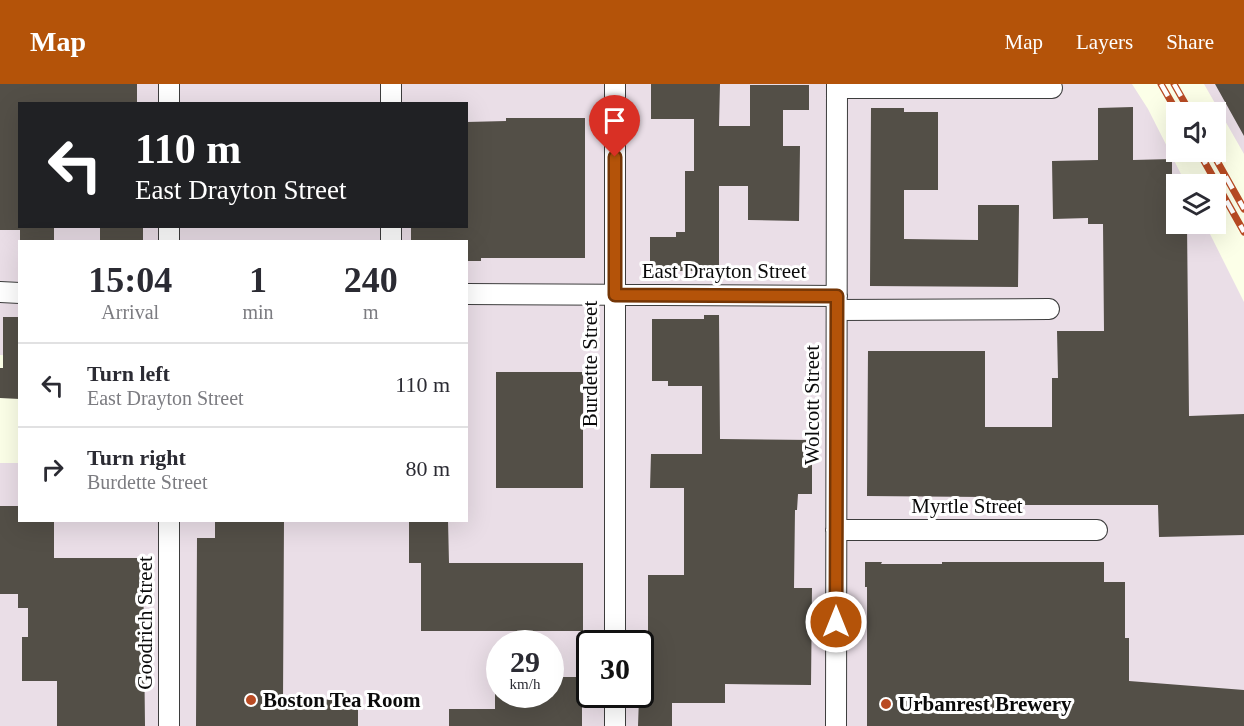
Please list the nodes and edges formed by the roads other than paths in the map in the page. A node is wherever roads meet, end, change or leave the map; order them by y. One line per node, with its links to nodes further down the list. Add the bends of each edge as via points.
1 (169, 84): 6 (street)
2 (391, 84): 7 (street)
3 (615, 84): 11 (street, Burdette Street)
4 (837, 86): 5 (street); 12 (street, Wolcott Street)
5 (1052, 88)
6 (169, 102)
7 (391, 102)
8 (0, 292): 9 (street)
9 (18, 293)
10 (468, 294): 11 (street, East Drayton Street)
11 (615, 295): 12 (street, East Drayton Street); 17 (street, Burdette Street)
12 (837, 303): 13 (street, East Drayton Street); 15 (street, Wolcott Street)
13 (1049, 309)
14 (169, 522): 19 (street, Goodrich Street)
15 (836, 530): 16 (street, Myrtle Street); 21 (street, Wolcott Street)
16 (1097, 530)
17 (615, 630)
18 (615, 708): 20 (street)
19 (169, 726)
20 (615, 726)
21 (836, 726)

